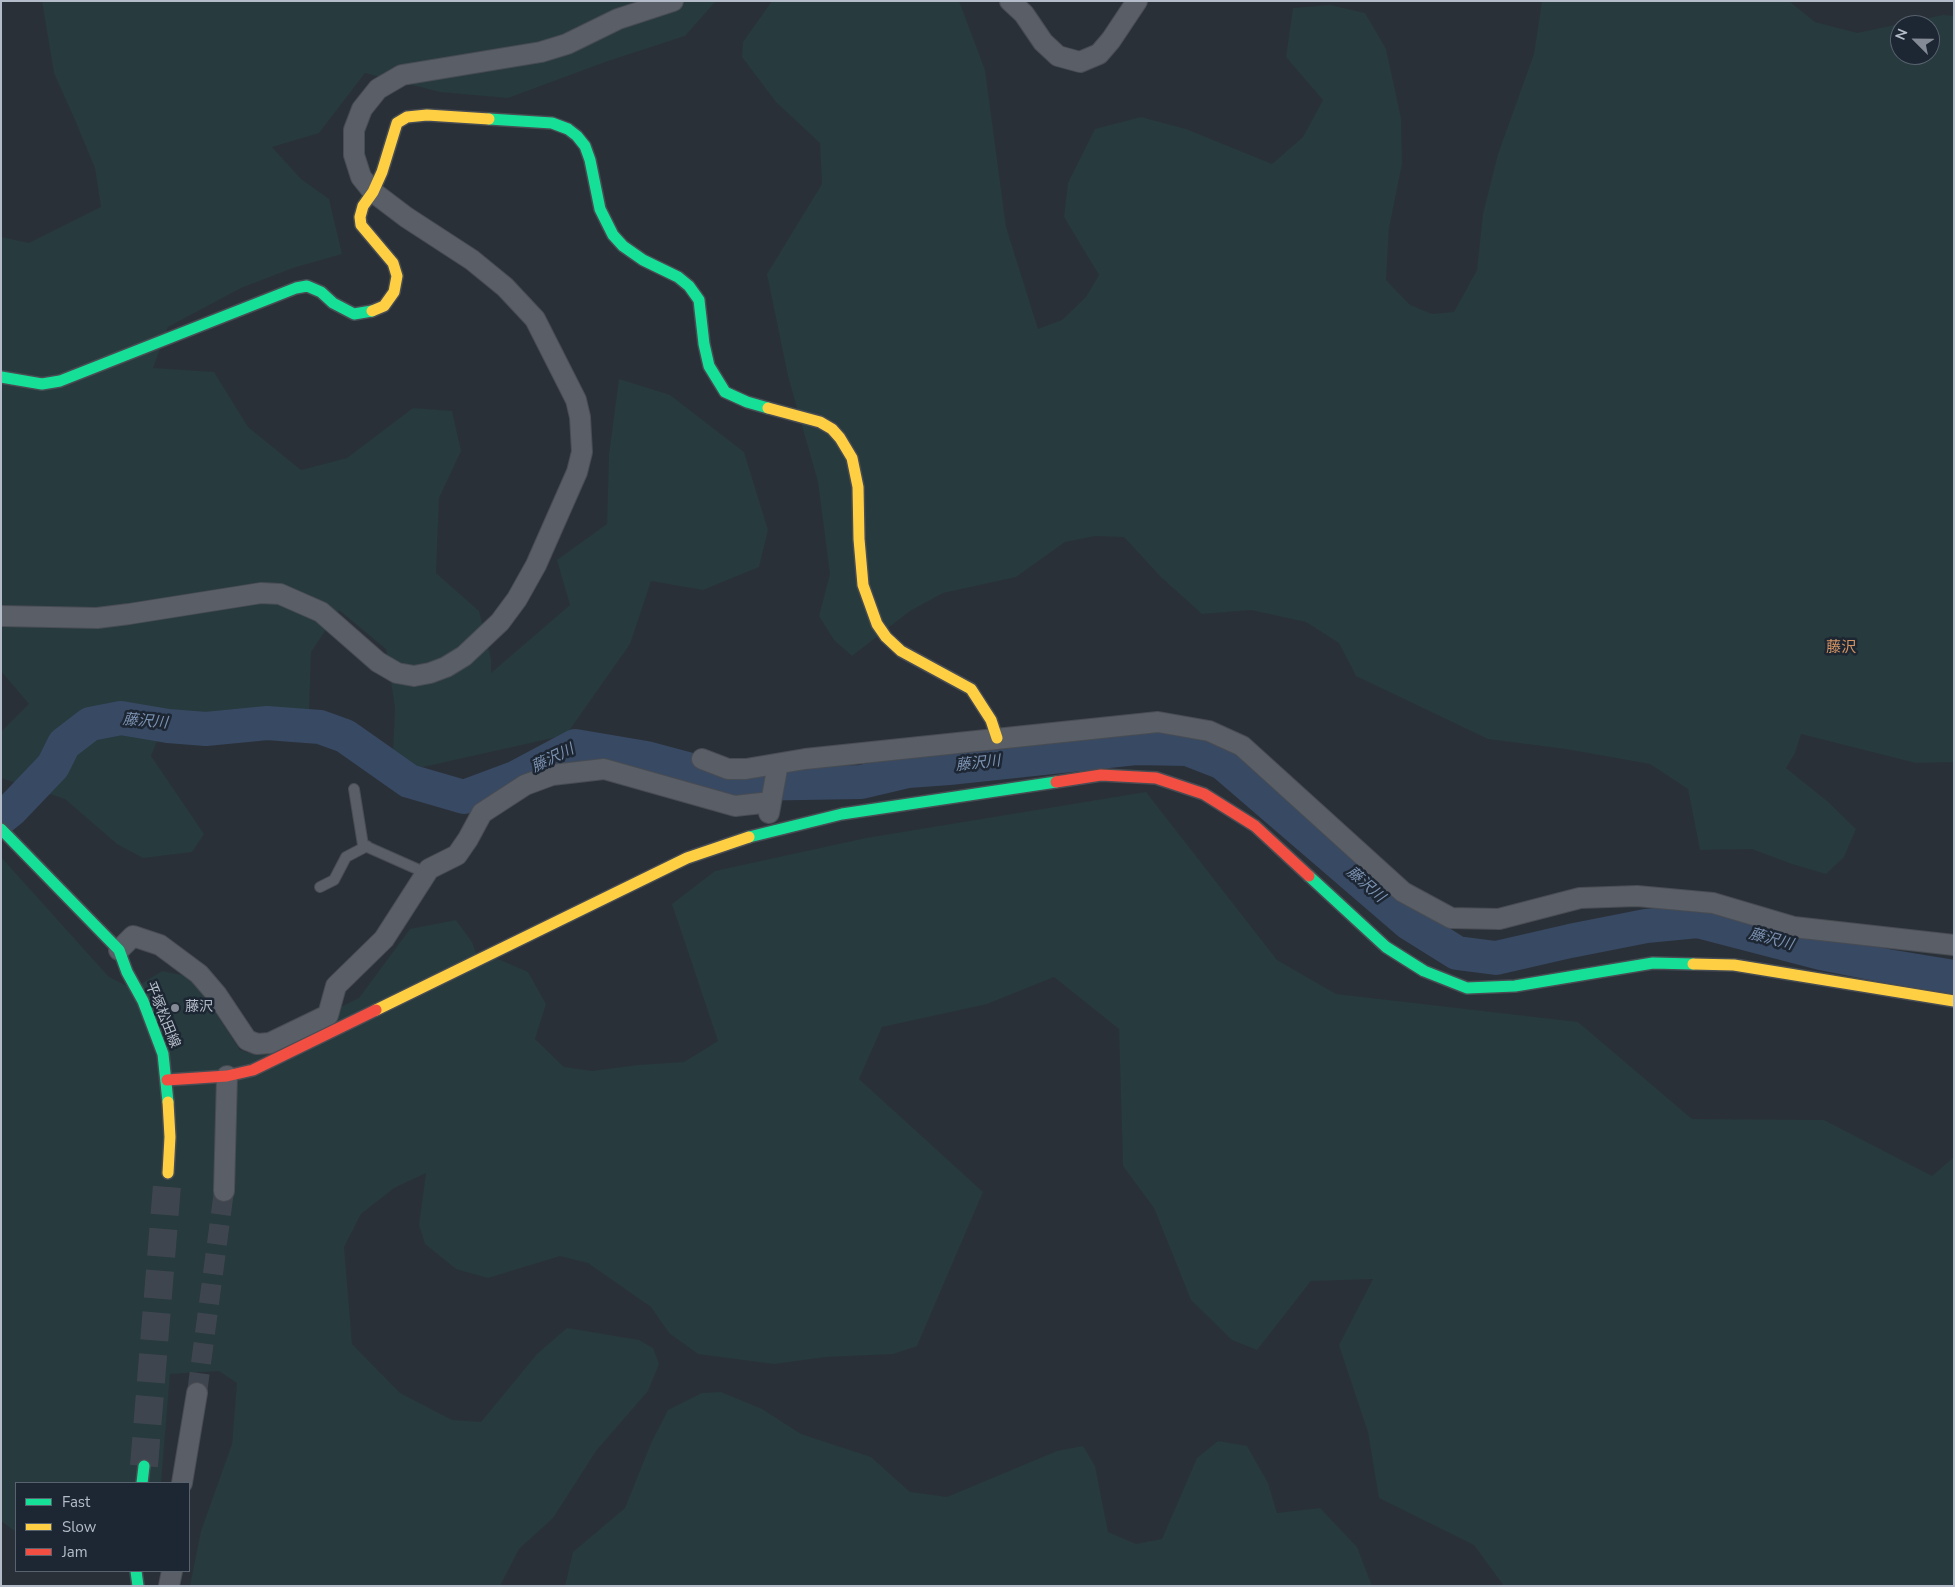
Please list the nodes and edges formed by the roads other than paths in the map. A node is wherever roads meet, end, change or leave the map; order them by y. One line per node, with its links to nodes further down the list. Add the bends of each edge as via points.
1 (672, 1): 4 (street, via 618,19 567,44 541,52 402,75 378,89 362,109 354,130 354,155 360,177)
2 (1010, 1): 3 (street, via 1058,56 1080,62 1099,54)
3 (1137, 1)
4 (373, 192): 5 (street, via 363,206 361,226 393,263 397,276 394,292 384,306 368,313 354,314 333,304 321,292 307,286 296,288 60,381 42,384); 6 (street, via 472,260 505,287 536,319 576,400 582,452 577,472 536,565 500,622 446,668 414,676 397,673 378,662 321,612 280,594 261,593 98,618); 7 (street, via 397,123 407,116 552,123 577,136 585,146 600,209 613,235 643,260 690,286 699,300 709,366 725,392 747,402 820,422 840,438 852,458 858,487 863,585 877,624 901,652 971,689 991,720)
5 (1, 378)
6 (1, 616)
7 (997, 738): 9 (street); 17 (street, via 1158,722 1209,731 1242,746 1402,892 1450,918 1499,919 1580,898 1637,896 1713,903 1794,927)
8 (702, 759): 9 (street, via 728,770)
9 (778, 764): 11 (street)
10 (354, 789): 14 (lane, via 363,844)
11 (771, 802): 13 (street); 15 (street, via 735,806 604,770 552,776 525,785 482,813 457,855)
12 (1, 829): 18 (street, 平塚松田線)
13 (765, 832): 19 (street, via 842,814 1102,775 1156,778 1204,794 1255,826 1386,947 1424,971 1467,988 1514,986 1653,963 1734,965); 20 (street, via 686,858 253,1070)
14 (367, 846): 15 (lane); 16 (lane, via 346,857 334,880)
15 (426, 873): 18 (street, via 384,939 336,986 328,1015 270,1043 257,1044 247,1040 199,974 160,945 133,936)
16 (320, 887)
17 (1954, 945)
18 (119, 950): 21 (street, 平塚松田線, via 164,1054)
19 (1954, 1001)
20 (227, 1076): 21 (street); 23 (street)
21 (167, 1080): 22 (street, 平塚松田線)
22 (168, 1173)
23 (224, 1191)
24 (197, 1394): 27 (street)
25 (144, 1466): 26 (street)
26 (142, 1482)
27 (182, 1482)
28 (136, 1572): 30 (street)
29 (172, 1572): 31 (street)
30 (138, 1586)
31 (169, 1586)

